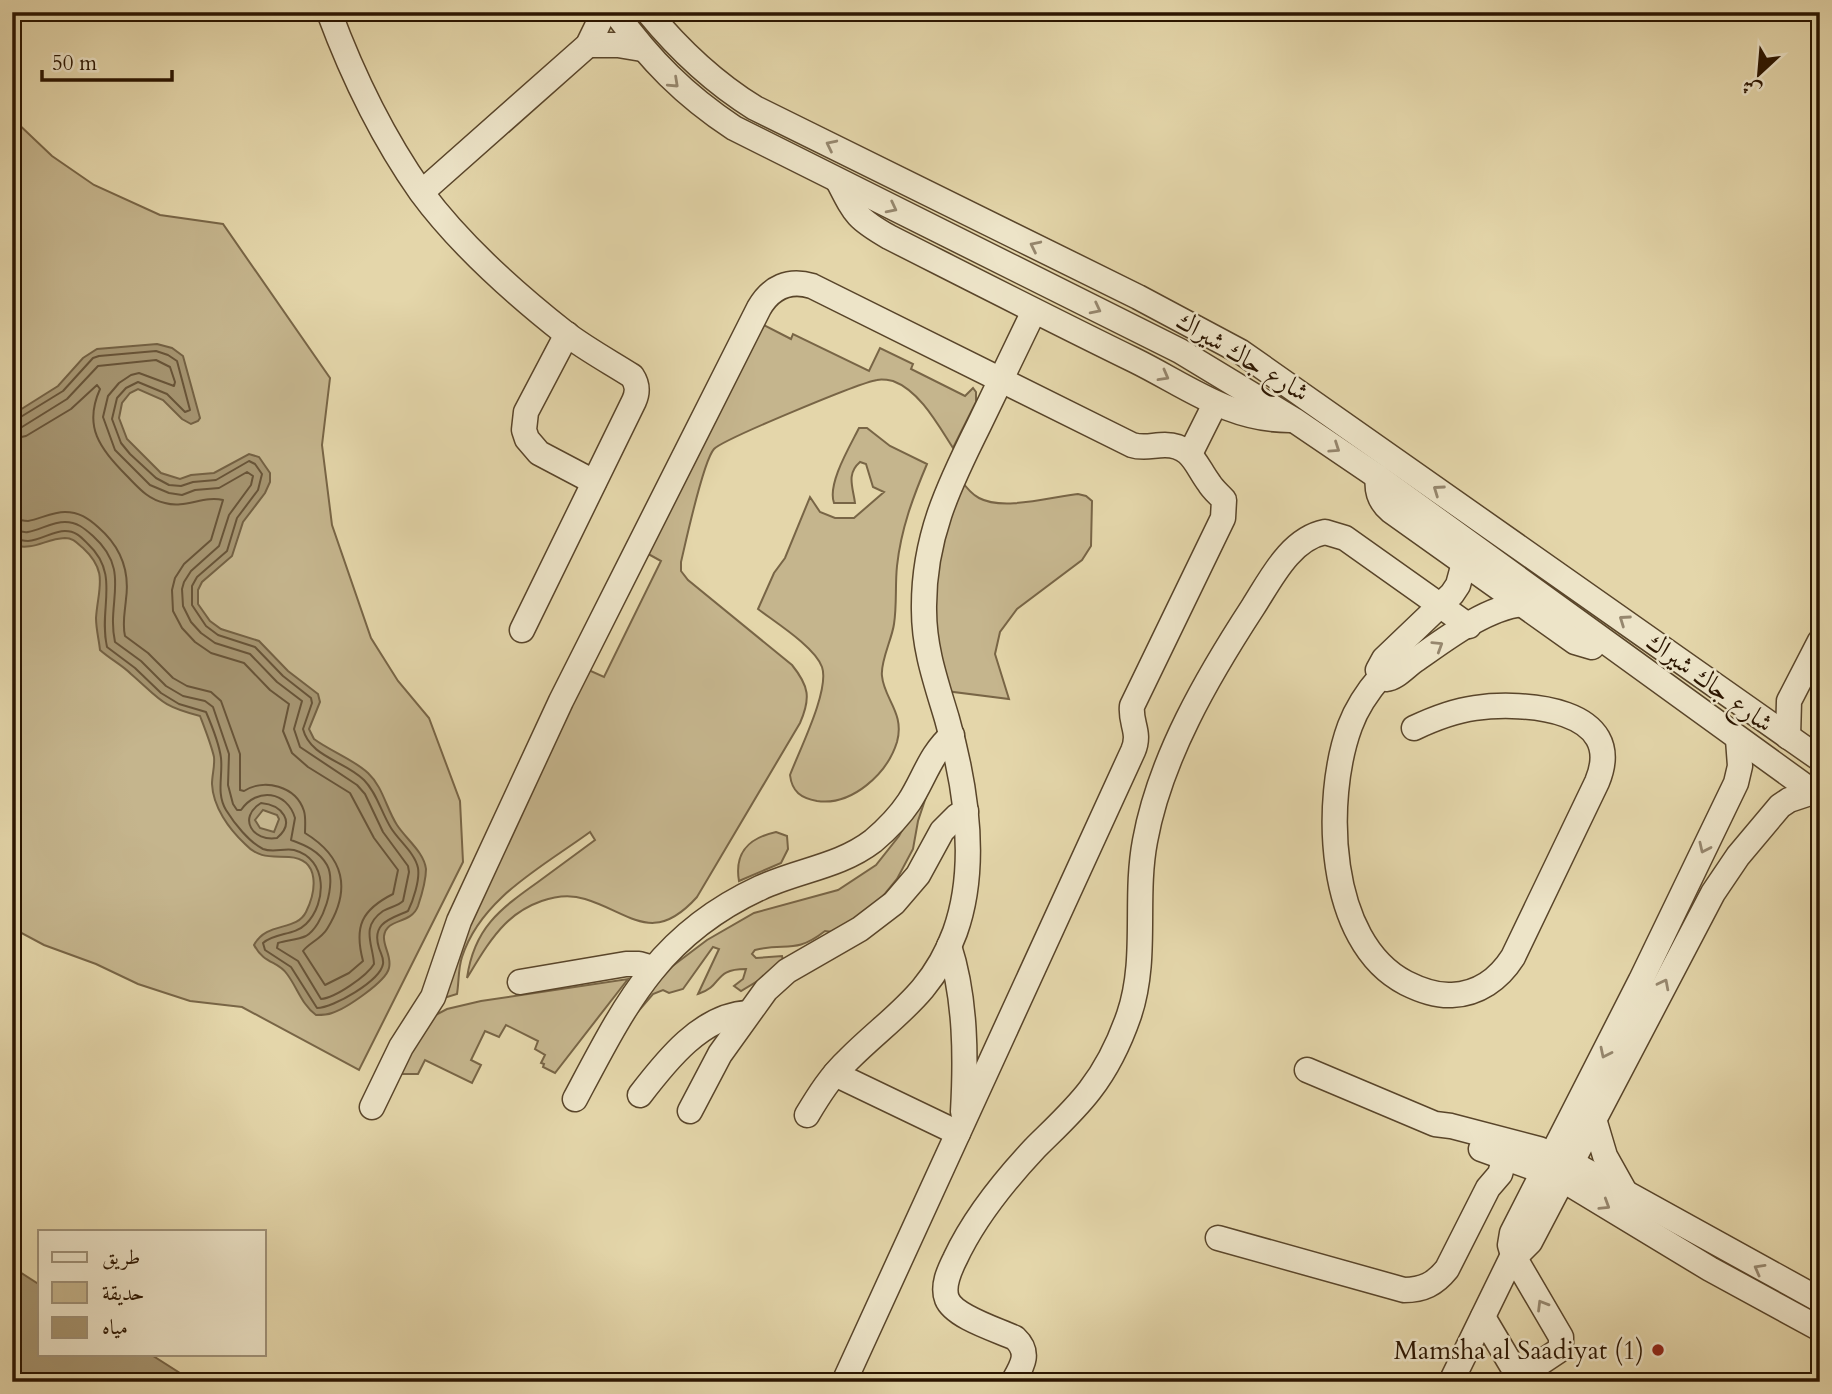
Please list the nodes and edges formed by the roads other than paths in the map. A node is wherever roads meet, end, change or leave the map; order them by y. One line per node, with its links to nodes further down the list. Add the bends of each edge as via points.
1 (329, 12): 8 (street, via 362,89)
2 (604, 12): 5 (street)
3 (615, 12): 6 (street, شارع جاك شيراك)
4 (648, 12): 26 (street, شارع جاك شيراك, one-way to 4, via 1241,352 755,108 689,58)
5 (588, 45): 6 (street); 8 (street)
6 (642, 49): 7 (street, شارع جاك شيراك, one-way to 7, via 708,111 761,144)
7 (838, 181): 9 (street, via 855,214 868,225); 13 (street, شارع جاك شيراك, one-way to 13, via 1180,351)
8 (422, 192): 10 (street, via 466,244)
9 (1034, 311): 11 (street); 12 (street, one-way to 12)
10 (567, 334): 16 (street, via 632,376 637,386); 16 (street, via 526,412 524,430 540,453)
11 (1000, 380): 14 (street, via 1132,445 1174,446); 28 (street, via 945,496 927,559 926,639); 44 (street, via 812,286 791,283 764,298 561,701 459,921 433,997 401,1047)
12 (1215, 404): 13 (street, via 1268,420); 14 (street)
13 (1294, 420): 15 (street, شارع جاك شيراك, one-way to 15)
14 (1190, 454): 49 (street, via 1224,500 1223,518 1132,706 1137,735 1133,751)
15 (1378, 477): 17 (street, via 1378,493 1385,506); 23 (street, شارع جاك شيراك)
16 (594, 482): 21 (street)
17 (1464, 563): 18 (street); 19 (street, via 1458,585)
18 (1522, 604): 20 (street, via 1492,612); 23 (street, via 1582,645)
19 (1435, 611): 20 (street); 24 (street, via 1384,659 1378,670); 61 (street, via 1341,550 1312,537 1286,558 1199,697 1151,815 1139,894 1140,953 1134,997 1121,1036 1090,1090 983,1210 947,1278 947,1299 955,1310 1023,1345 1023,1364)
20 (1469, 626): 24 (street, one-way to 20, via 1394,677)
21 (522, 630)
22 (1820, 641): 25 (street)
23 (1608, 645): 30 (street, شارع جاك شيراك)
24 (1381, 676): 27 (street, via 1357,711 1340,765 1335,816 1342,886 1357,928 1380,963 1416,987 1456,995 1488,984 1513,957 1601,773 1603,753 1595,734 1580,720 1539,709 1476,708)
25 (1789, 701): 26 (street, via 1772,709); 29 (street)
26 (1751, 710): 29 (street, شارع جاك شيراك)
27 (1413, 728)
28 (951, 735): 34 (street); 37 (street, via 931,758 898,817 872,842 842,860 741,897 696,926)
29 (1788, 737): 31 (street, شارع جاك شيراك)
30 (1738, 739): 32 (street, شارع جاك شيراك); 33 (street, via 1740,766)
31 (1820, 759)
32 (1816, 795): 35 (street, via 1780,806)
33 (1722, 809): 35 (street, via 1745,816); 52 (street, one-way to 52)
34 (966, 811): 36 (street, via 967,886); 39 (street, via 942,831 918,875 894,902 849,936 787,971)
35 (1752, 839): 47 (street, one-way to 35, via 1701,912)
36 (949, 946): 41 (street, via 921,993); 49 (street, via 962,1024)
37 (653, 968): 38 (street, via 625,964); 43 (street, via 620,1014)
38 (520, 982)
39 (748, 1013): 42 (street, via 728,1015 710,1024 666,1063); 45 (street)
40 (1307, 1070): 48 (street)
41 (835, 1074): 46 (street); 49 (street)
42 (640, 1095)
43 (575, 1099)
44 (372, 1107)
45 (690, 1111)
46 (807, 1115)
47 (1594, 1119): 52 (street); 54 (street, via 1605,1156)
48 (1435, 1124): 50 (street, via 1451,1137); 51 (street)
49 (960, 1128): 60 (street)
50 (1478, 1148): 51 (street); 53 (street, via 1487,1167)
51 (1504, 1149): 52 (street); 53 (street, via 1500,1174)
52 (1559, 1167): 54 (street); 56 (street, via 1512,1233); 59 (street, one-way to 59, via 1710,1269)
53 (1488, 1188): 55 (street, via 1447,1269 1433,1283 1415,1290)
54 (1627, 1193): 57 (street, one-way to 54)
55 (1219, 1238)
56 (1513, 1255): 58 (street); 58 (street, one-way to 56, via 1515,1371 1528,1371 1561,1349 1561,1337)
57 (1820, 1300)
58 (1483, 1317): 62 (street)
59 (1820, 1329)
60 (844, 1382)
61 (1013, 1382)
62 (1451, 1382)

